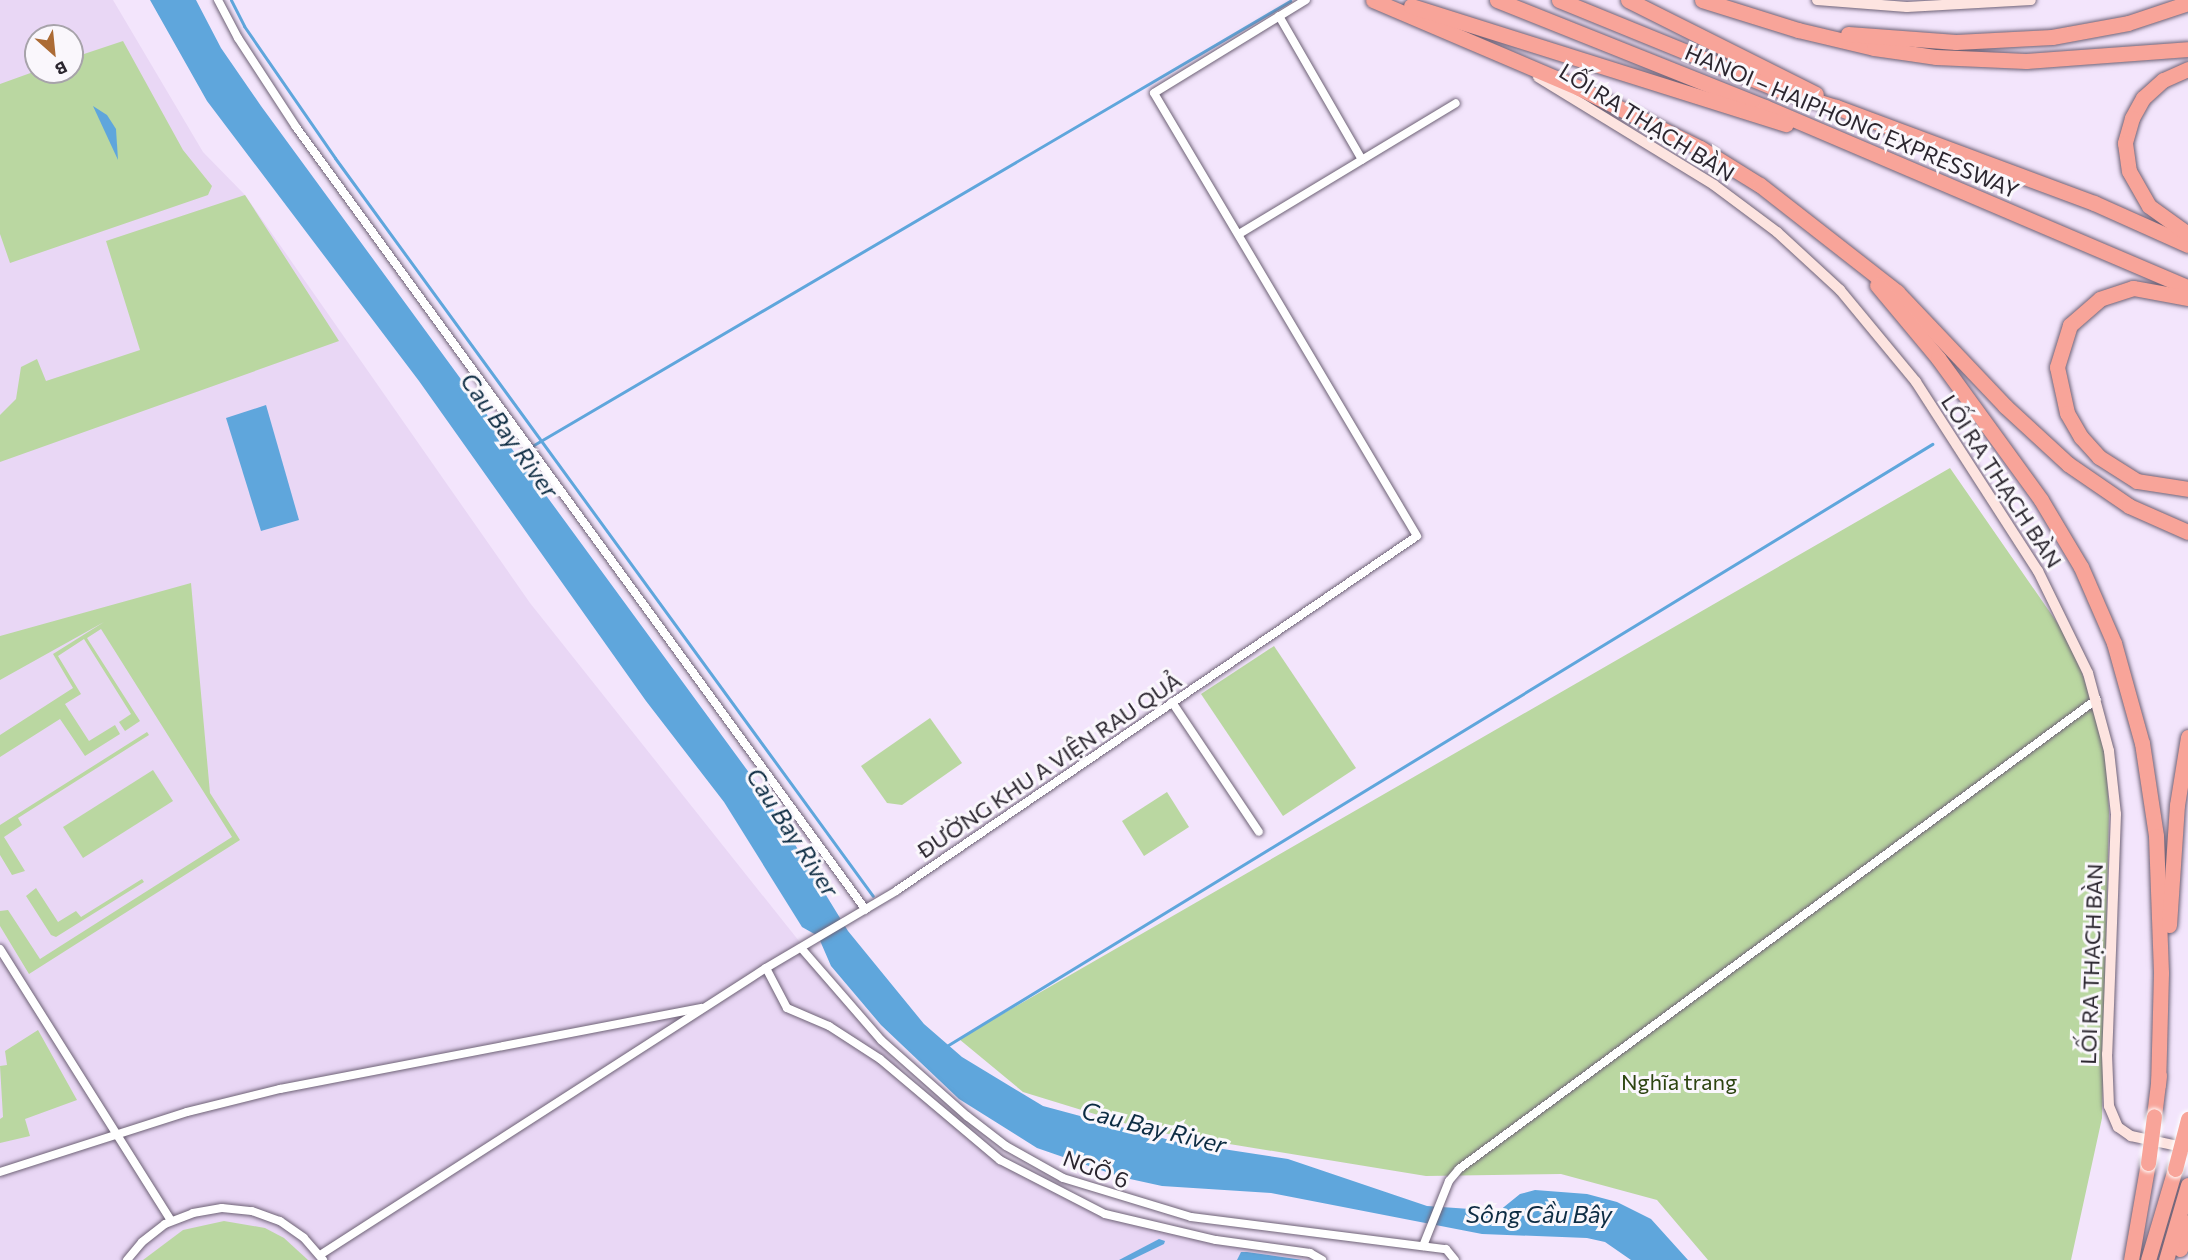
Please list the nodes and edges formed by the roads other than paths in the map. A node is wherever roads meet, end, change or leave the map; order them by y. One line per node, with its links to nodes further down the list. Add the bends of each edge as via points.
1 (218, 0): 33 (street, via 238,38 297,127)
2 (1306, 0): 12 (street)
3 (1373, 0): 15 (highway)
4 (1391, 0): 19 (highway, via 1745,114)
5 (1497, 0): 19 (highway, HANOI – HAIPHONG EXPRESSWAY)
6 (1559, 0): 18 (highway, HANOI – HAIPHONG EXPRESSWAY, via 1777,89)
7 (1628, 0): 18 (highway, via 1794,81)
8 (1702, 0): 13 (highway)
9 (1817, 0): 10 (main road, via 1907,8)
10 (2031, 0)
11 (2188, 3): 13 (highway, via 2118,25 2018,40 1935,42)
12 (1280, 16): 20 (street); 21 (street, via 1154,93)
13 (1798, 30): 14 (highway, via 1874,48 2018,62)
14 (2188, 49)
15 (1497, 52): 24 (highway, via 1700,148 1792,206); 29 (main road, LỐI RA THẠCH BÀN, via 1714,185 1777,232 1840,291 1916,382 2038,571 2074,639)
16 (2188, 69): 22 (highway, via 2163,80 2143,98 2127,130 2125,151 2129,171 2149,206)
17 (1456, 103): 20 (street)
18 (1836, 107): 23 (highway, HANOI – HAIPHONG EXPRESSWAY, via 2094,203)
19 (1823, 133): 25 (highway, HANOI – HAIPHONG EXPRESSWAY)
20 (1362, 160): 21 (street)
21 (1239, 234): 30 (street, ĐƯỜNG KHU A VIỆN RAU QUẢ, via 1417,536)
22 (2188, 234)
23 (2188, 245)
24 (1848, 250): 28 (highway, via 1913,307 2035,436 2116,498); 38 (highway, via 1938,358 2024,473 2081,567 2114,643 2142,743 2156,836 2161,973)
25 (2188, 287)
26 (2188, 298): 27 (highway, via 2133,288 2100,298 2070,325 2057,367 2067,413 2099,457 2137,481)
27 (2188, 489)
28 (2188, 532)
29 (2097, 699): 41 (main road, LỐI RA THẠCH BÀN, via 2116,814 2106,1092 2118,1127 2131,1136); 46 (street, via 1460,1169 1444,1191)
30 (1172, 702): 32 (street); 33 (street, ĐƯỜNG KHU A VIỆN RAU QUẢ)
31 (2188, 737): 38 (highway, via 2175,826)
32 (1258, 832)
33 (866, 910): 34 (street, ĐƯỜNG KHU A VIỆN RAU QUẢ)
34 (804, 948): 36 (street, ĐƯỜNG KHU A VIỆN RAU QUẢ); 46 (street, NGÕ 6, via 881,1040 1006,1146 1063,1178 1191,1217)
35 (0, 949): 40 (street)
36 (766, 968): 37 (street, ĐƯỜNG KHU A VIỆN RAU QUẢ); 49 (street, via 787,1008 829,1026 880,1059 1000,1160 1105,1214 1216,1240 1310,1253)
37 (705, 1007): 40 (street, via 309,1083 187,1112); 47 (street, ĐƯỜNG KHU A VIỆN RAU QUẢ)
38 (2158, 1084): 51 (highway, bridge)
39 (2188, 1118): 52 (highway, bridge)
40 (116, 1135): 42 (street); 44 (street)
41 (2188, 1149)
42 (0, 1172)
43 (2188, 1185): 53 (highway)
44 (171, 1221): 47 (street, via 212,1209 252,1211 288,1226); 48 (street, via 142,1242)
45 (2188, 1222): 54 (highway)
46 (1424, 1243): 50 (street, NGÕ 6, via 1446,1249)
47 (321, 1258)
48 (127, 1260)
49 (1322, 1260)
50 (1455, 1260)
51 (2131, 1260)
52 (2148, 1260)
53 (2166, 1260)
54 (2176, 1260)

